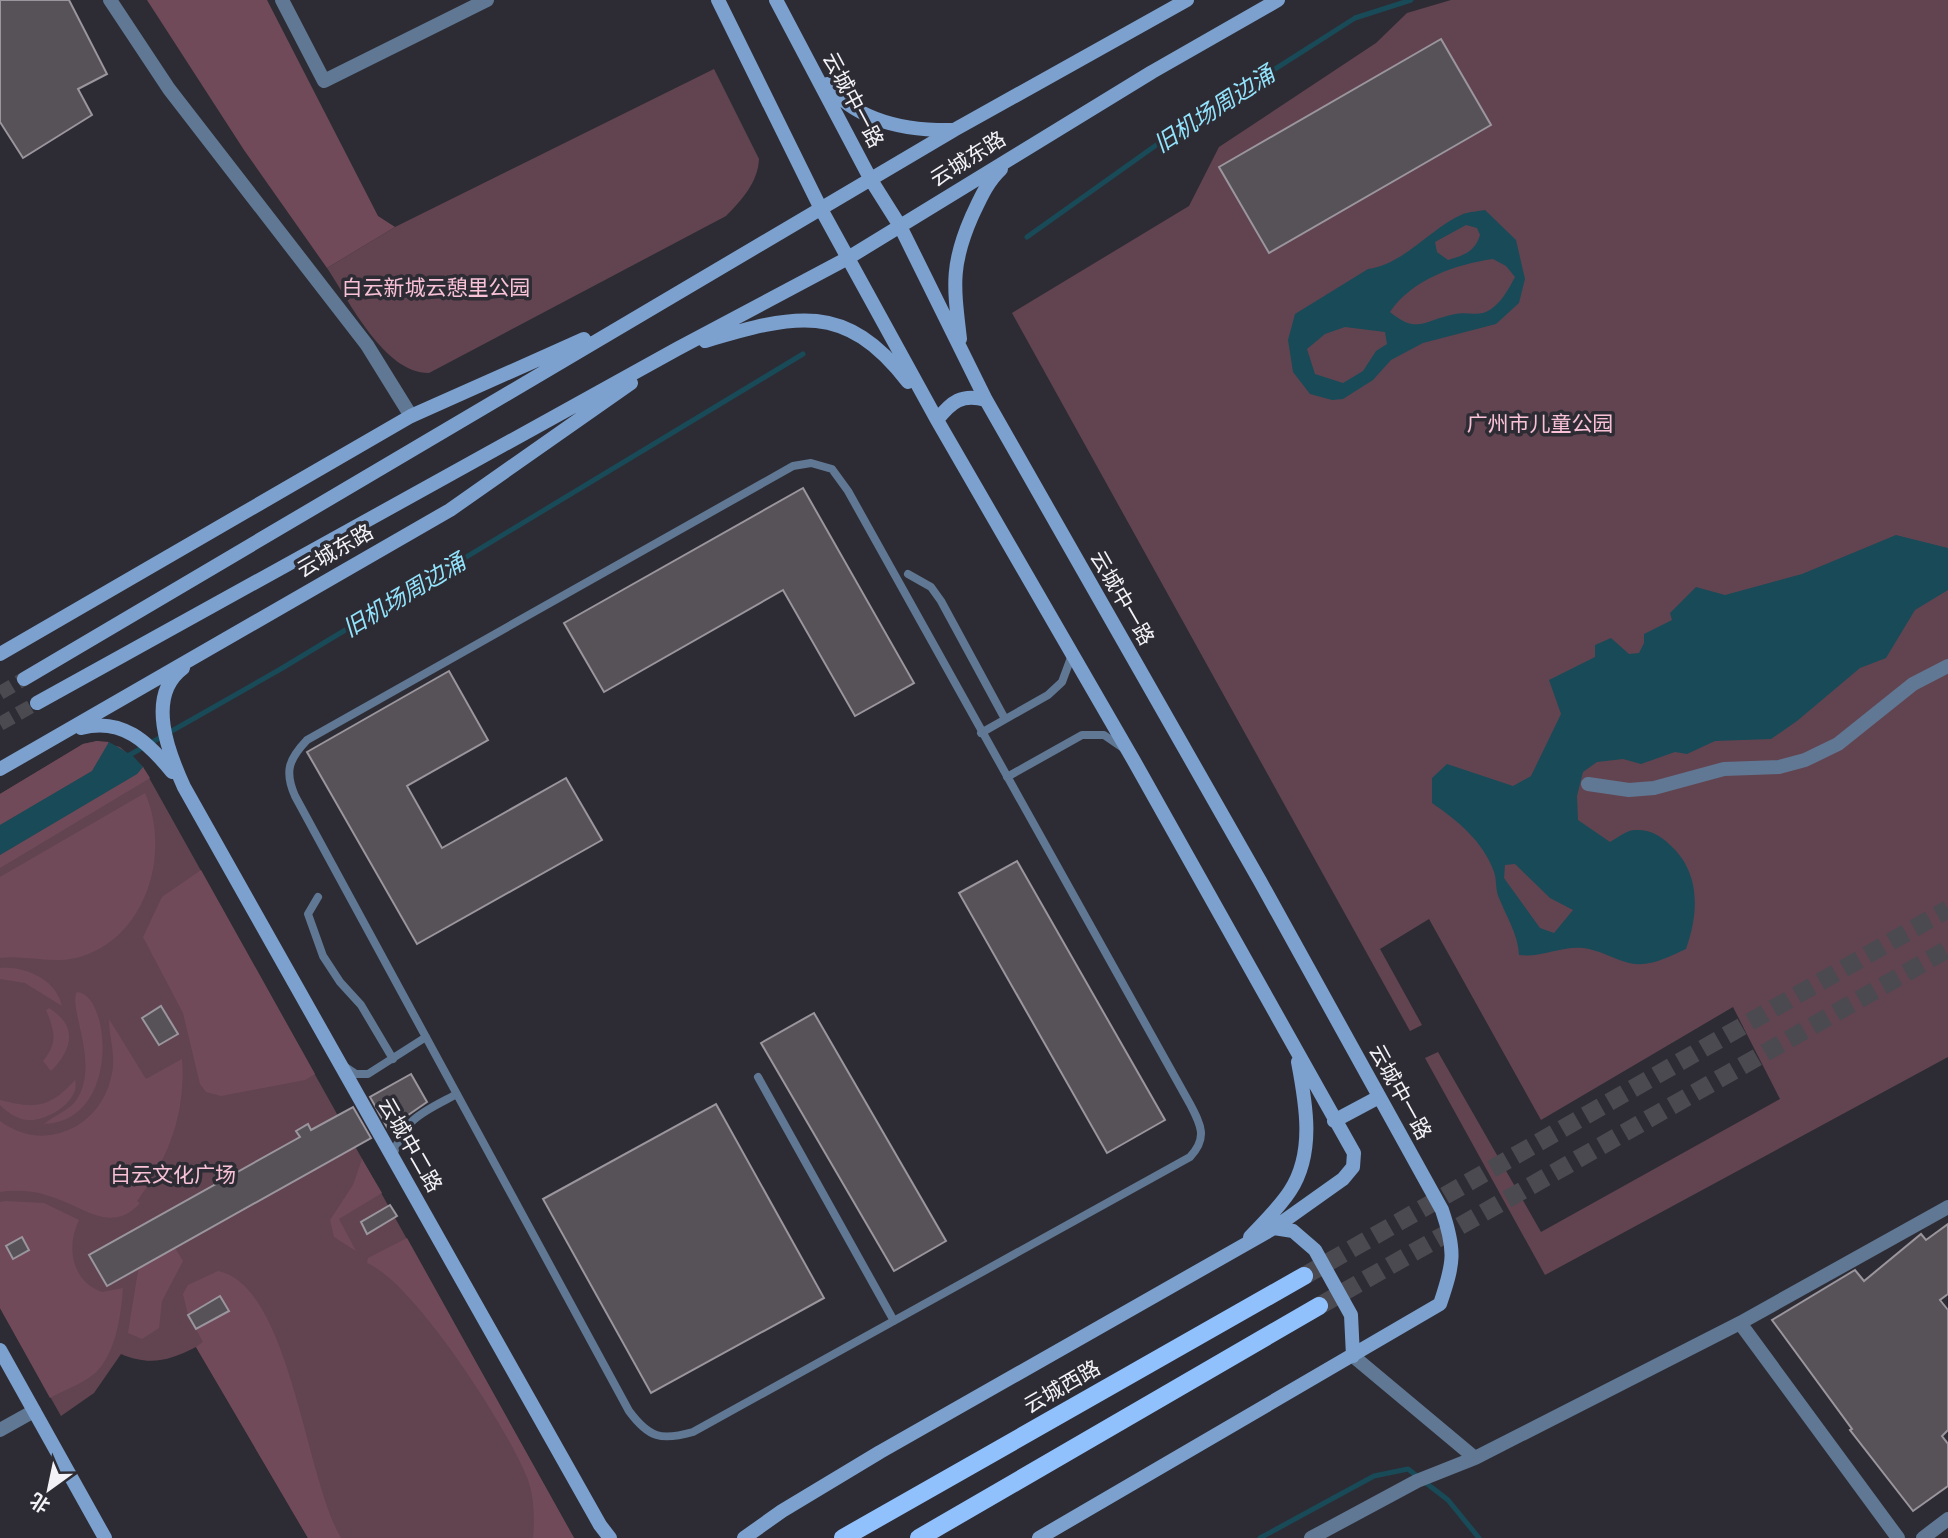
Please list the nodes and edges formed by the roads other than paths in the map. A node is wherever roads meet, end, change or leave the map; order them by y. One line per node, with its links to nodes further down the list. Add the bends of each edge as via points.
1 (110, 0): 19 (street, via 169,89 367,345)
2 (282, 0): 3 (street, via 324,81)
3 (487, 0)
4 (718, 0): 12 (main road)
5 (776, 0): 8 (main road, 云城中一路)
6 (1187, 0): 9 (main road, 云城东路)
7 (1278, 0): 10 (main road, 云城东路)
8 (805, 54): 9 (main road, via 837,96 868,117 910,128); 11 (main road, 云城中一路)
9 (954, 130): 11 (main road, 云城东路)
10 (1014, 156): 13 (main road, 云城东路); 17 (main road, via 992,177 955,261 954,294)
11 (871, 180): 12 (main road, 云城东路); 13 (main road, 云城中一路)
12 (821, 209): 14 (main road); 15 (main road, 云城东路)
13 (900, 226): 14 (main road, 云城东路); 17 (main road, 云城中一路)
14 (848, 258): 16 (main road, 云城东路); 20 (main road)
15 (649, 310): 19 (main road, 云城东路); 26 (main road, 云城东路)
16 (677, 349): 20 (main road, via 785,320 834,323 878,349); 22 (main road, 云城东路, via 450,510); 27 (main road, 云城东路)
17 (962, 351): 18 (main road, 云城中一路)
18 (986, 400): 20 (main road, via 974,396 956,400); 43 (main road, 云城中一路)
19 (411, 416): 23 (main road, 云城东路)
20 (937, 420): 24 (main road)
21 (908, 575): 28 (lane, via 932,587)
22 (214, 646): 29 (main road, 云城东路); 35 (main road, via 179,671 165,698 166,746)
23 (0, 654)
24 (1072, 655): 28 (lane, via 1062,682); 31 (main road)
25 (1948, 666): 34 (street, via 1913,684 1838,744 1805,760 1779,767 1724,769 1654,788 1629,790)
26 (24, 679)
27 (37, 703)
28 (1005, 719): 30 (lane)
29 (64, 732): 32 (main road, 云城东路); 35 (main road, via 113,724 143,741)
30 (981, 733): 33 (lane); 37 (lane, via 848,491 832,469 811,463 793,466 307,740 290,759 288,779 295,796)
31 (1128, 751): 33 (lane, via 1104,735 1082,735); 38 (main road)
32 (0, 768)
33 (1007, 778): 51 (lane, via 1191,1104 1203,1129 1201,1146 1190,1157)
34 (1588, 784)
35 (184, 787): 40 (main road, 云城中二路)
36 (318, 897): 39 (lane, via 308,914 312,932 334,974 361,1004)
37 (426, 1037): 39 (lane); 42 (lane)
38 (1295, 1047): 44 (main road); 48 (main road, via 1307,1113 1300,1165 1289,1192)
39 (393, 1059): 40 (lane, via 368,1074 356,1074)
40 (339, 1063): 45 (main road, 云城中二路)
41 (758, 1077): 51 (lane)
42 (457, 1094): 45 (lane, via 408,1122); 51 (lane, via 642,1429 658,1437 693,1432)
43 (1379, 1097): 44 (main road); 54 (main road, 云城中一路, via 1442,1210 1453,1244 1450,1276 1440,1304)
44 (1334, 1121): 47 (main road, via 1354,1153 1353,1167)
45 (393, 1157): 59 (main road, 云城中二路)
46 (1948, 1207): 52 (street)
47 (1274, 1228): 48 (main road); 54 (main road, via 1293,1231 1315,1250 1351,1315)
48 (1241, 1247): 62 (main road, via 880,1452)
49 (1304, 1276): 63 (main road, 云城西路)
50 (1319, 1306): 64 (main road)
51 (894, 1321)
52 (1740, 1323): 57 (street); 67 (street)
53 (0, 1350): 55 (main road)
54 (1353, 1356): 57 (street); 65 (main road, 云城中一路)
55 (34, 1411): 56 (street); 60 (main road)
56 (0, 1430)
57 (1475, 1458): 66 (street, via 1417,1480)
58 (1948, 1520): 68 (street)
59 (602, 1532): 61 (main road, 云城中二路)
60 (105, 1538)
61 (611, 1538)
62 (744, 1538)
63 (842, 1538)
64 (919, 1538)
65 (1039, 1538)
66 (1311, 1538)
67 (1898, 1538)
68 (1923, 1538)

